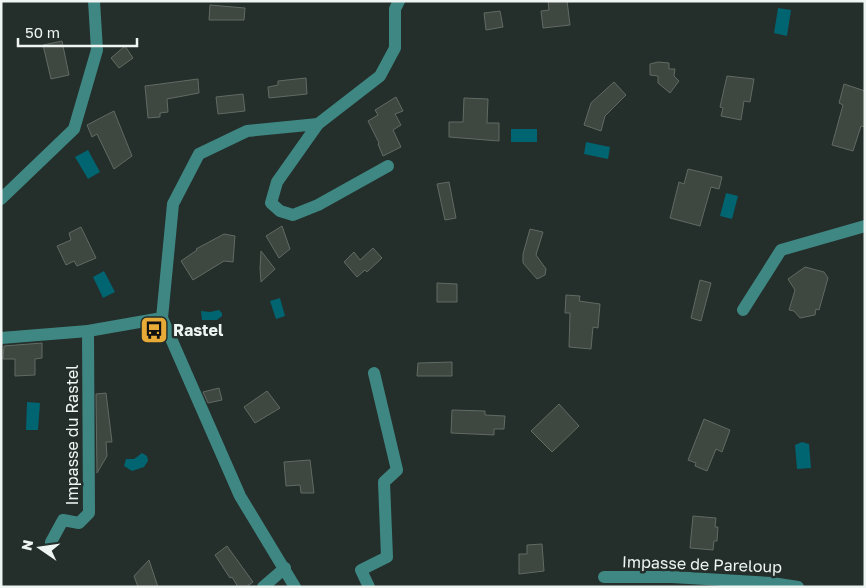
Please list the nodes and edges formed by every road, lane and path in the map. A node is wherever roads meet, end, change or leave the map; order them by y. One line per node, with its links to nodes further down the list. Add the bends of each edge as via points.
1 (94, 1): 5 (street, via 97,50 74,129)
2 (399, 1): 3 (street, via 395,48 380,76)
3 (318, 124): 4 (street, via 277,182 271,203 280,211 293,215 318,205); 8 (street, via 247,131 199,154 173,204)
4 (388, 166)
5 (1, 199)
6 (865, 226): 7 (street, via 781,250)
7 (743, 310)
8 (162, 318): 9 (street); 13 (street, via 240,496)
9 (88, 332): 10 (street); 12 (street, Impasse du Rastel, via 89,513 79,522 64,520)
10 (1, 338)
11 (374, 373): 17 (street, via 397,470 384,482 387,557 361,570)
12 (51, 542)
13 (284, 568): 15 (street); 16 (street)
14 (604, 576): 18 (street, Impasse de Pareloup, via 772,583)
15 (263, 587)
16 (295, 587)
17 (369, 587)
18 (798, 587)

